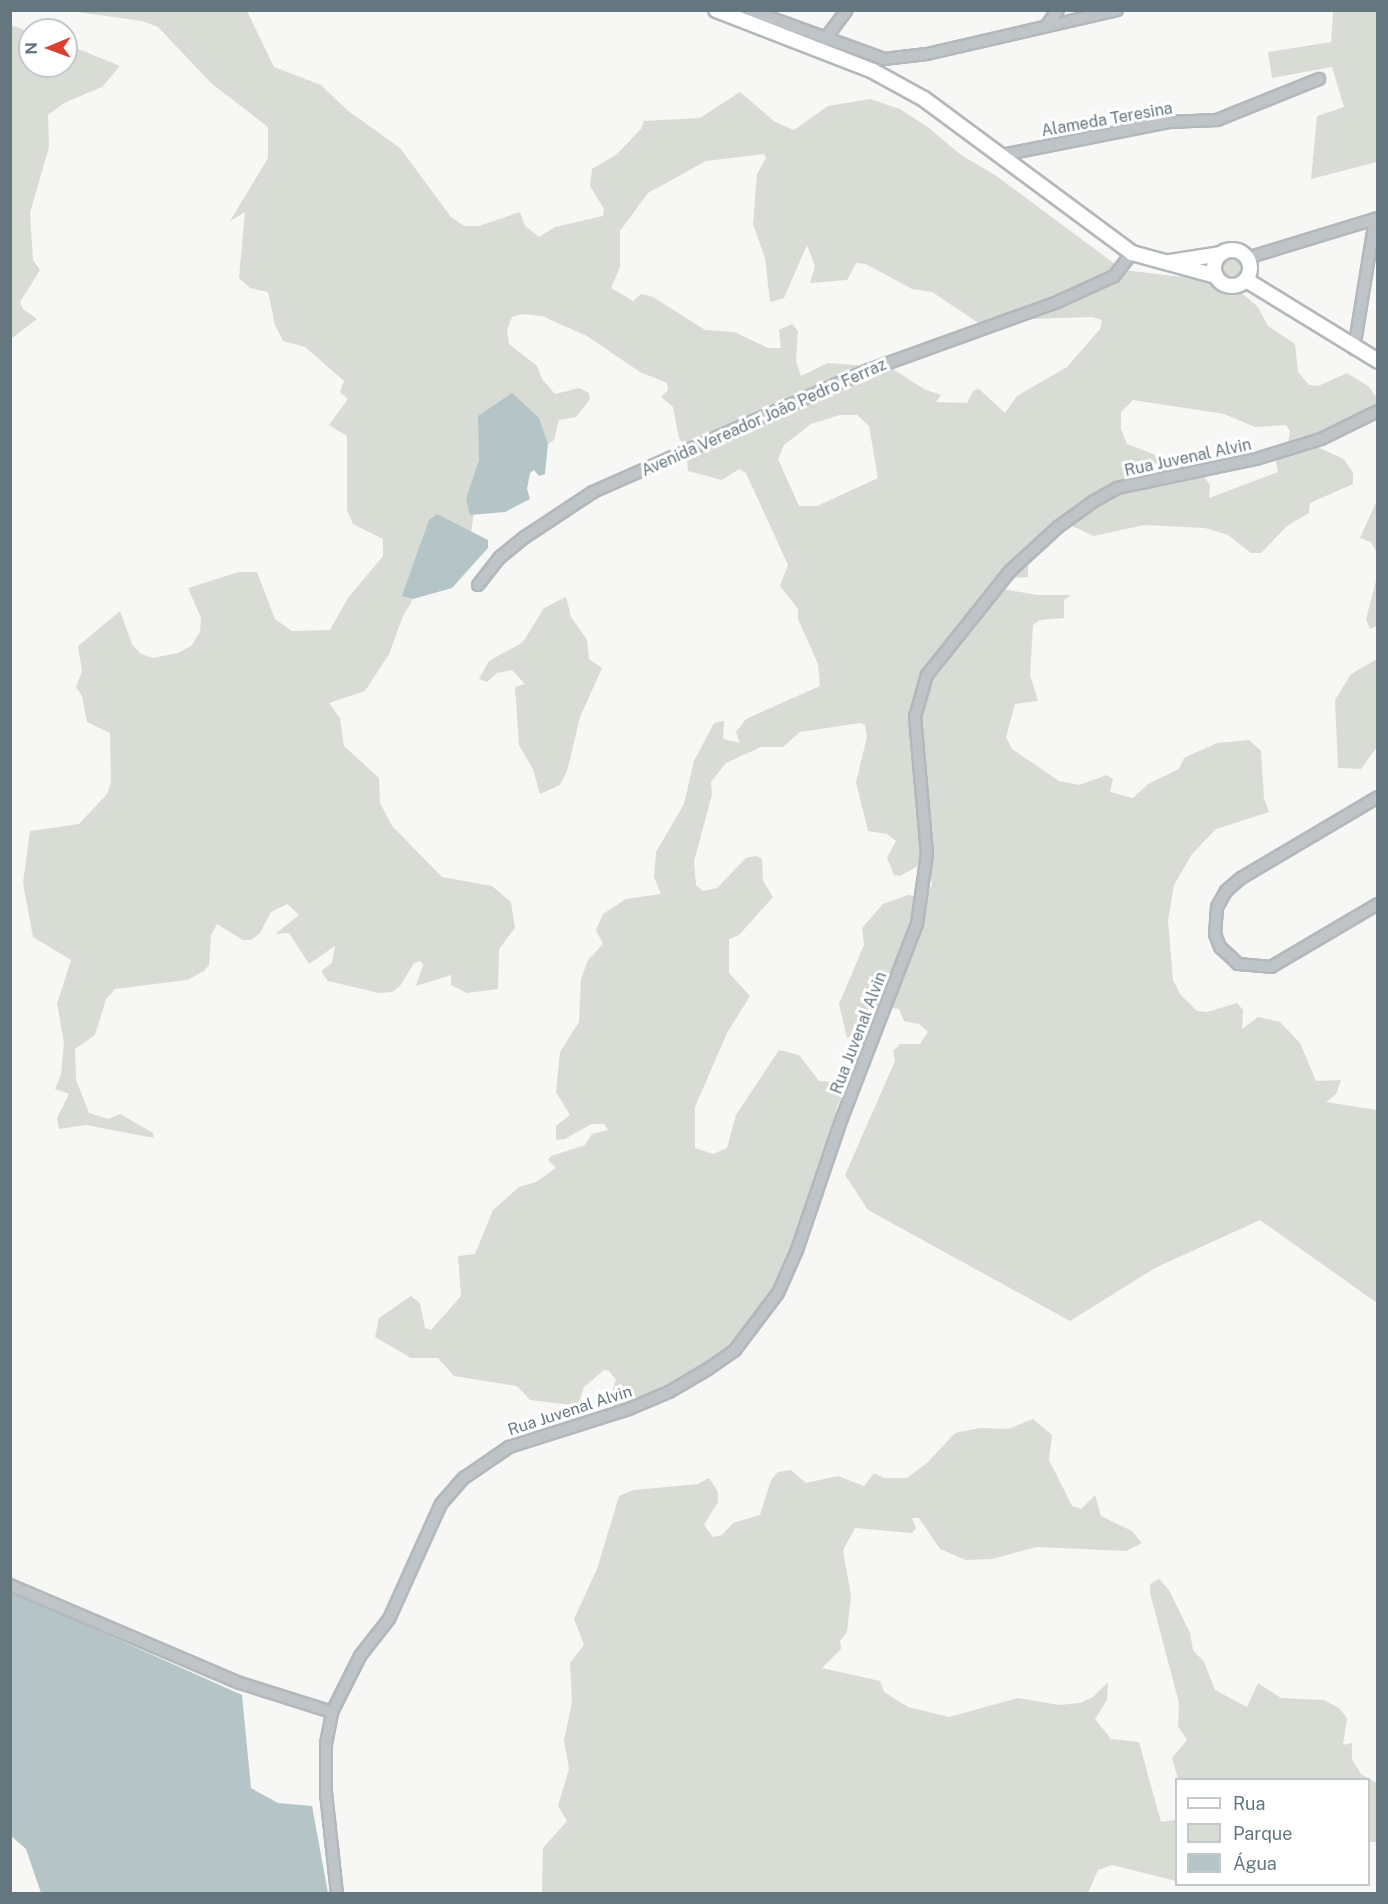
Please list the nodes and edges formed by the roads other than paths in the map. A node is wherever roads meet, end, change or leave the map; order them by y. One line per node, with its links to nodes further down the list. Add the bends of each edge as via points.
1 (716, 10): 9 (main road, via 873,71 924,99)
2 (749, 10): 7 (street)
3 (847, 10): 7 (street)
4 (1058, 10): 6 (street)
5 (1117, 10): 6 (street)
6 (1047, 25): 7 (street, via 927,54 884,59)
7 (825, 39)
8 (1319, 79): 9 (street, Alameda Teresina, via 1217,120 1169,122)
9 (1002, 155): 11 (main road)
10 (1376, 218): 13 (street); 17 (street)
11 (1132, 253): 14 (main road); 20 (street, Avenida Vereador João Pedro Ferraz, via 1114,276 1055,303 866,371 593,492 525,537 500,558)
12 (1221, 254): 13 (main road, via 1238,251); 14 (main road); 15 (main road, via 1215,264)
13 (1247, 258): 16 (main road, via 1250,269)
14 (1170, 262): 15 (main road)
15 (1216, 276): 16 (main road, via 1230,286)
16 (1246, 280): 17 (main road)
17 (1354, 349): 18 (main road)
18 (1377, 361)
19 (1377, 411): 24 (street, Rua Juvenal Alvin, via 1321,440 1256,459 1117,488 1058,527 1010,571 927,675 915,717 927,854 918,924 778,1293 735,1350 669,1392 629,1409 509,1446 464,1478 441,1504 389,1619 360,1656)
20 (478, 585)
21 (1377, 797): 22 (street, via 1241,878 1226,891 1217,907 1215,934 1220,947 1238,964 1271,967)
22 (1377, 904)
23 (10, 1585): 24 (street, via 240,1683)
24 (332, 1712): 25 (street, Rua Juvenal Alvin, via 326,1744 326,1793)
25 (337, 1893)

